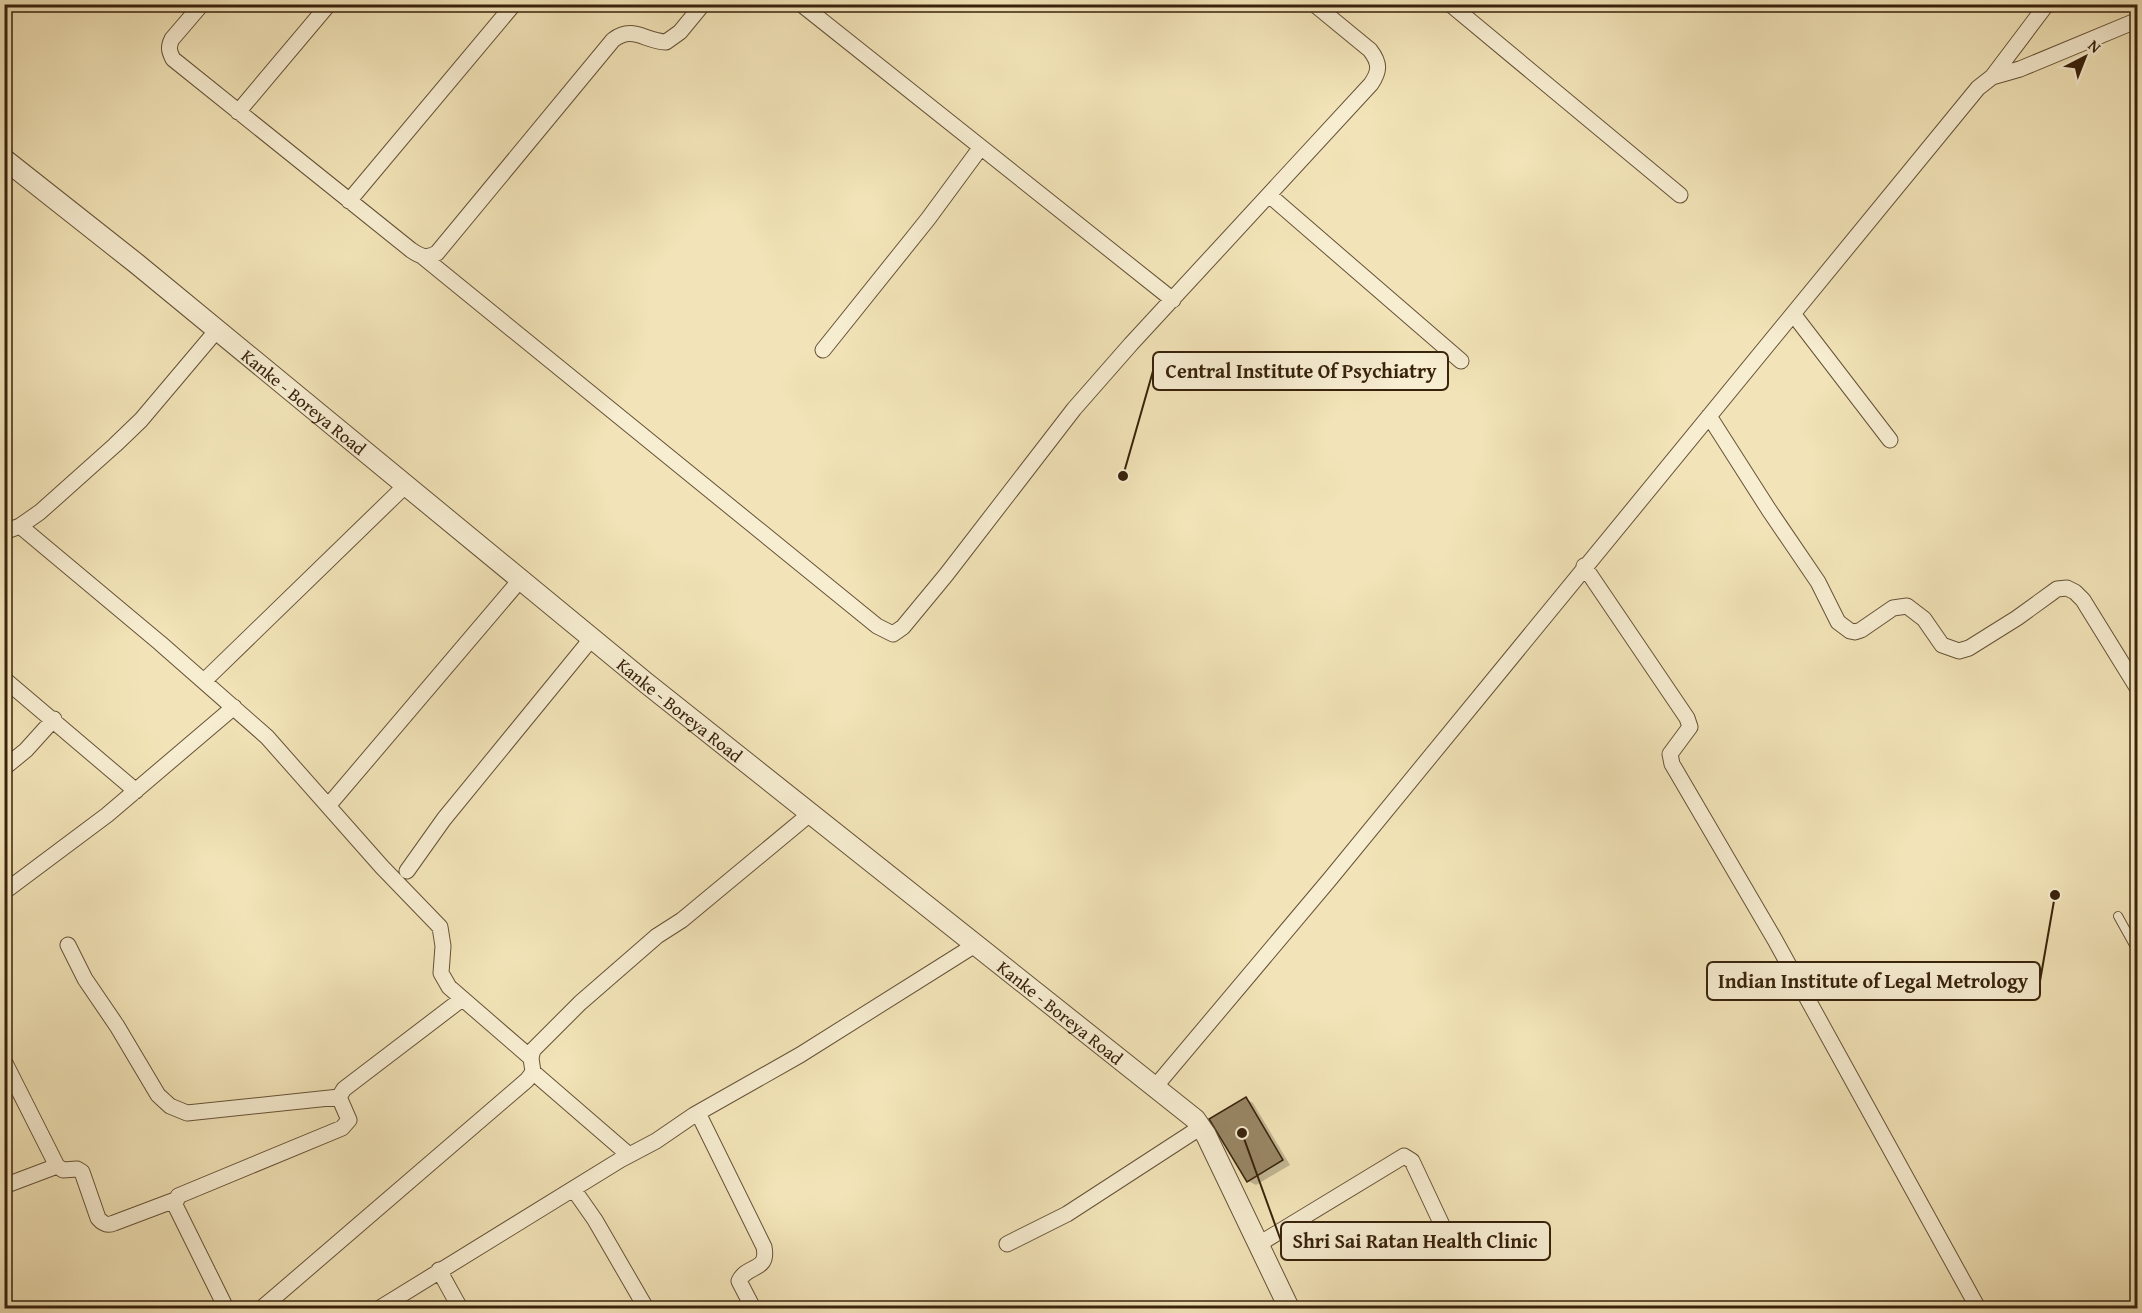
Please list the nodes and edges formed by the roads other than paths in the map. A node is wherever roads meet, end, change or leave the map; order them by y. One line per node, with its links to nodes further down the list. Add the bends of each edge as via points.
1 (202, 4): 11 (street, via 172,39 170,52 181,67)
2 (329, 4): 11 (street)
3 (514, 4): 16 (street)
4 (703, 4): 17 (street, via 680,32 666,42 635,33 613,40 437,253)
5 (801, 4): 12 (street)
6 (1314, 4): 14 (street, via 1370,50 1376,58 1377,75)
7 (1450, 4): 15 (street)
8 (2047, 4): 10 (street)
9 (2138, 20): 10 (street)
10 (1992, 77): 19 (street, via 1978,88)
11 (238, 112): 16 (street)
12 (981, 147): 18 (street); 21 (street)
13 (4, 159): 20 (street, Kanke - Boreya Road)
14 (1269, 195): 18 (street); 22 (street)
15 (1680, 195)
16 (349, 201): 17 (street)
17 (423, 257): 18 (street, via 877,626 893,634 946,574 1074,409)
18 (1173, 300)
19 (1794, 315): 23 (street); 24 (street)
20 (218, 330): 25 (street, Kanke - Boreya Road); 26 (street, via 141,420)
21 (824, 350)
22 (1461, 361)
23 (1709, 416): 28 (street); 33 (street, via 1818,582 1838,622 1850,631 1861,630 1893,608 1907,606 1924,619 1942,645 1959,651 2017,618 2057,589 2067,588 2084,600)
24 (1890, 440)
25 (406, 485): 29 (street, Kanke - Boreya Road); 32 (street)
26 (20, 526): 27 (street); 32 (street)
27 (4, 532)
28 (1584, 566): 49 (street); 69 (street, via 1687,718 1690,727 1670,754 1672,764 1775,940)
29 (521, 579): 30 (street, Kanke - Boreya Road); 38 (street)
30 (592, 638): 39 (street, Kanke - Boreya Road); 40 (street, via 444,819)
31 (4, 679): 35 (street)
32 (204, 681): 34 (street)
33 (2138, 689)
34 (234, 707): 37 (street); 38 (street, via 267,737)
35 (54, 719): 36 (street); 37 (street)
36 (4, 768)
37 (136, 791): 41 (street)
38 (328, 806): 46 (street, via 440,927 441,973)
39 (811, 813): 44 (street, Kanke - Boreya Road); 48 (street, via 622,966 536,1046)
40 (407, 871)
41 (4, 892)
42 (2118, 916): 45 (lane)
43 (68, 945): 50 (street, via 158,1095 170,1106 188,1113)
44 (975, 945): 49 (street, Kanke - Boreya Road); 51 (street, via 800,1055)
45 (2138, 952)
46 (462, 999): 48 (street); 50 (street, via 349,1084)
47 (4, 1061): 54 (street)
48 (532, 1065): 53 (street); 63 (street, via 527,1080 511,1095)
49 (1155, 1087): 52 (street, Kanke - Boreya Road)
50 (339, 1097): 57 (street, via 349,1120 342,1128 183,1193)
51 (698, 1113): 53 (street); 67 (street, via 764,1247 764,1261 739,1281)
52 (1201, 1127): 59 (street, Kanke - Boreya Road); 60 (street, via 1067,1214)
53 (628, 1155): 56 (street)
54 (57, 1166): 55 (street); 57 (street, via 82,1172 98,1218 105,1224)
55 (4, 1186)
56 (574, 1190): 61 (street); 66 (street)
57 (175, 1200): 62 (street)
58 (1450, 1242): 59 (street, via 1412,1161 1404,1156)
59 (1259, 1244): 68 (street, Kanke - Boreya Road)
60 (1007, 1245)
61 (439, 1270): 64 (street); 65 (street)
62 (226, 1308)
63 (262, 1308)
64 (380, 1308)
65 (460, 1308)
66 (646, 1308)
67 (753, 1308)
68 (1289, 1308)
69 (1978, 1308)

